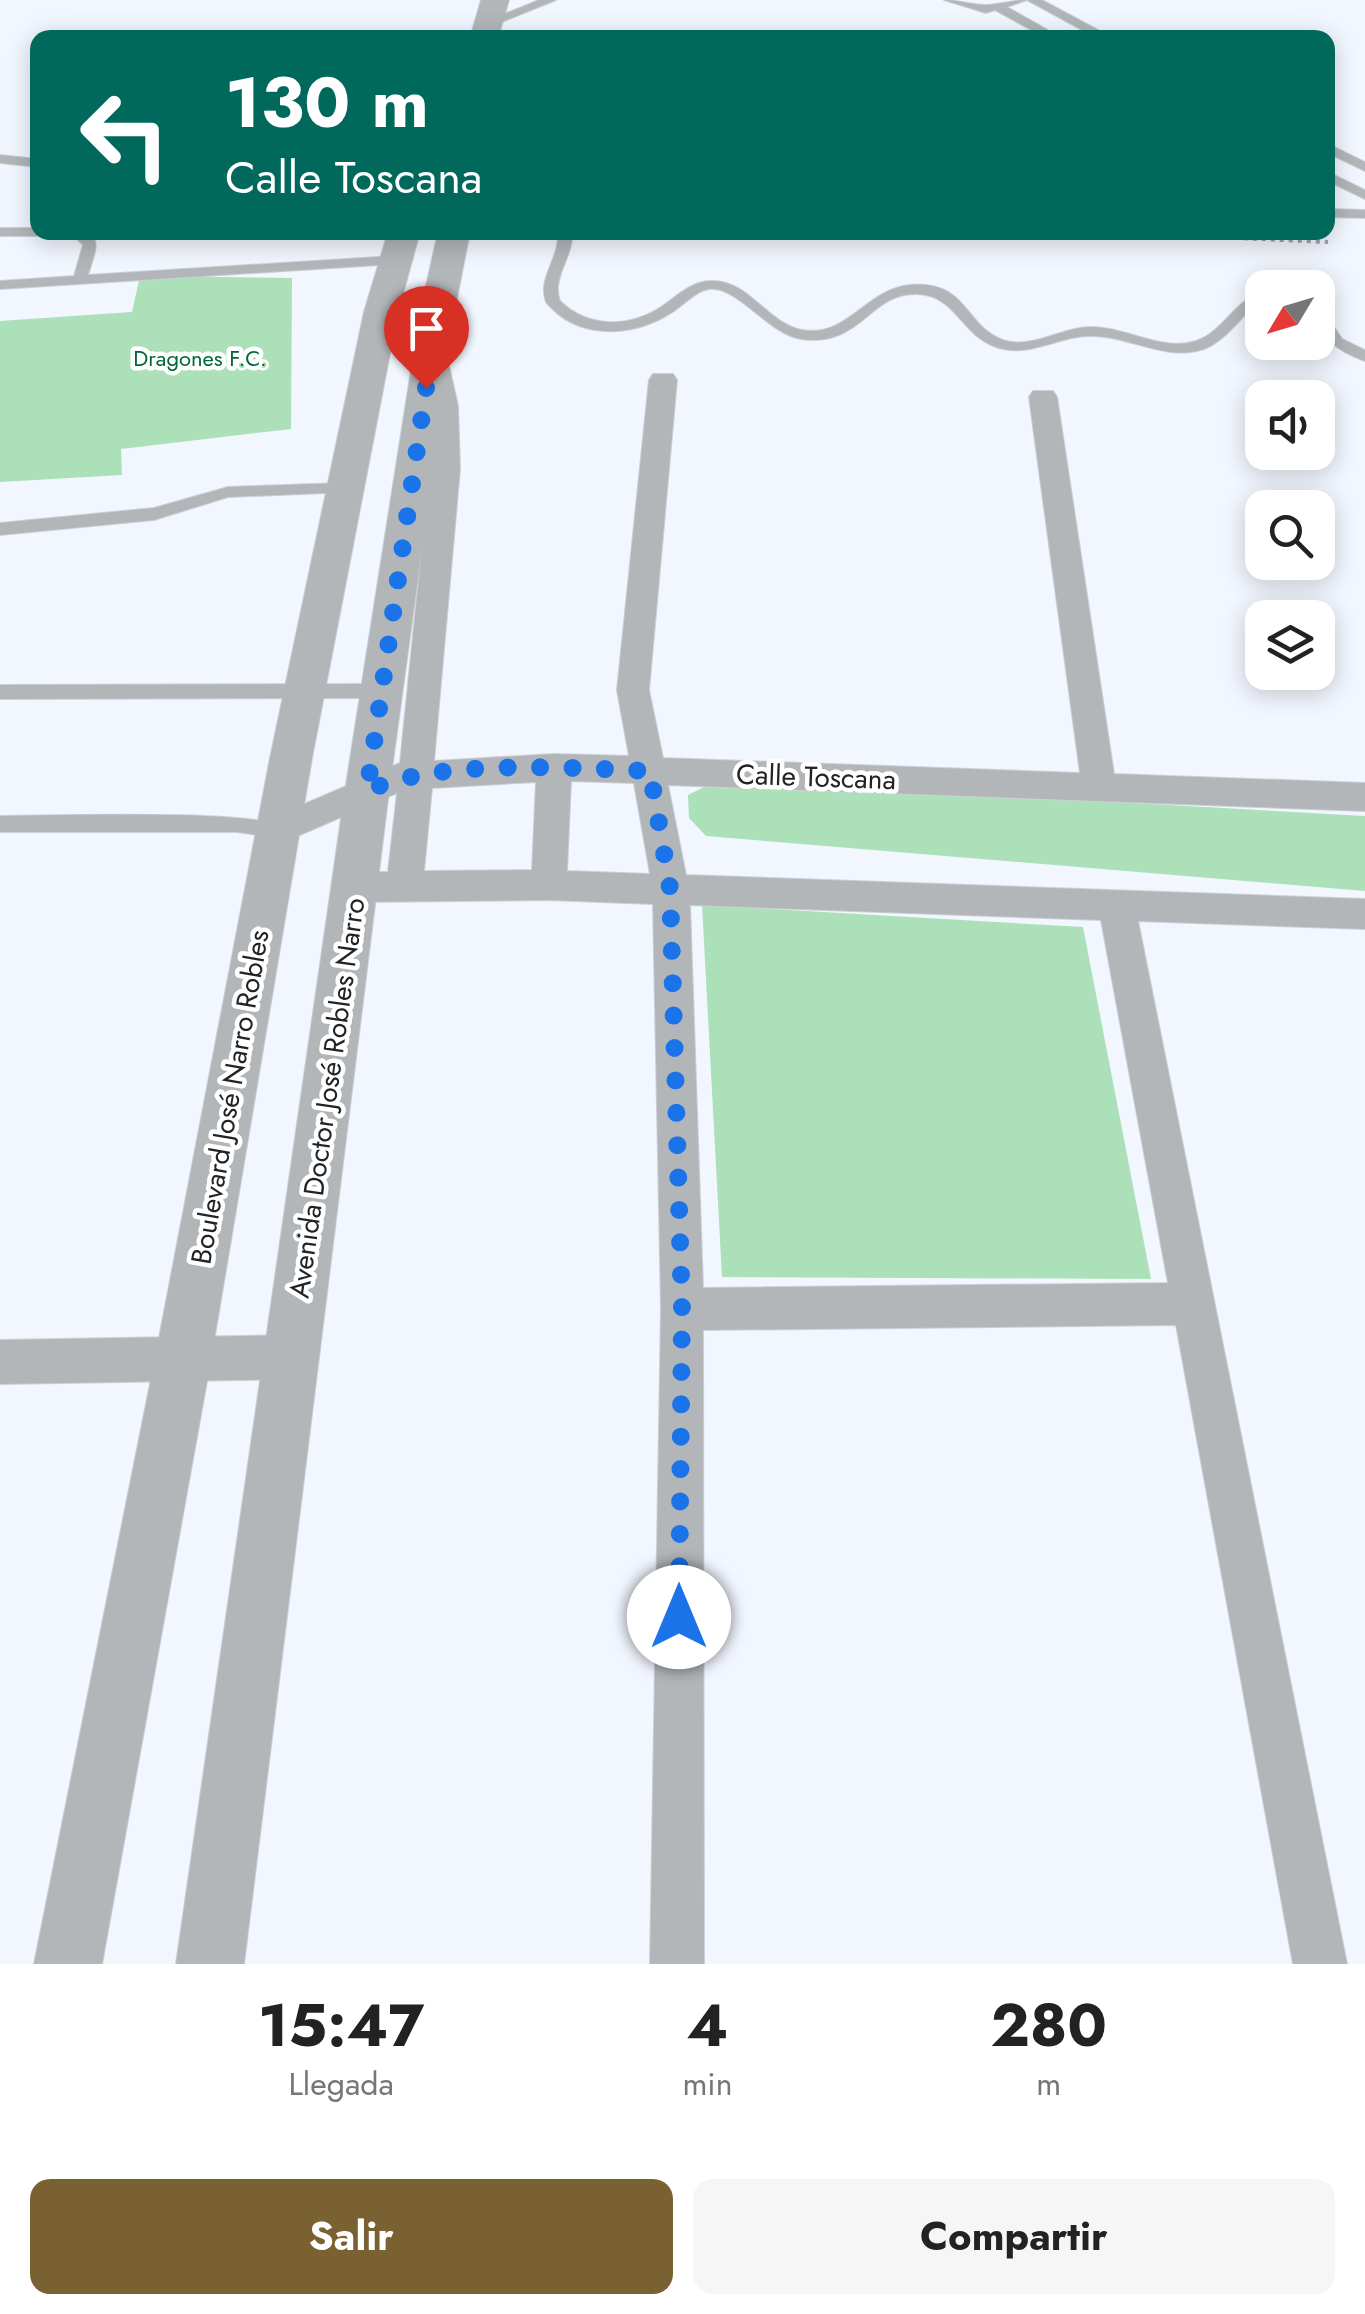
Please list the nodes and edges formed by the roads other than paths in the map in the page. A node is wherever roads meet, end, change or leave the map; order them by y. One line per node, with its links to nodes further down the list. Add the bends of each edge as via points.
1 (550, 0): 6 (lane)
2 (948, 0): 5 (lane)
3 (1021, 0): 5 (lane)
4 (1033, 0): 8 (lane)
5 (999, 8): 7 (lane)
6 (489, 20)
7 (1041, 30)
8 (1091, 30)
9 (1335, 152): 12 (lane)
10 (0, 160): 11 (lane)
11 (30, 162)
12 (1365, 167)
13 (1335, 180): 14 (lane)
14 (1365, 195)
15 (1335, 213): 16 (lane)
16 (1365, 214)
17 (0, 232): 18 (lane)
18 (30, 232)
19 (88, 240): 23 (lane)
20 (452, 240): 27 (street, Avenida Doctor José Robles Narro)
21 (566, 240): 25 (lane, via 549,280 550,297 564,314 600,326 642,322 712,285 736,294 784,330 820,336 852,327 888,294 917,289 956,302 988,338 1005,345 1088,331 1181,348 1214,338)
22 (399, 246): 23 (lane); 31 (street, Boulevard José Narro Robles)
23 (80, 280): 24 (lane)
24 (0, 285)
25 (1245, 306)
26 (1335, 340): 28 (lane)
27 (431, 350): 33 (street, Avenida Doctor José Robles Narro); 38 (street, via 444,406 446,470)
28 (1365, 356)
29 (663, 380): 37 (street, via 633,690)
30 (1043, 397): 39 (street)
31 (344, 488): 32 (lane, via 228,492 154,514); 35 (street, Boulevard José Narro Robles)
32 (0, 528)
33 (382, 691): 35 (lane); 40 (street, Avenida Doctor José Robles Narro)
34 (0, 692): 35 (lane)
35 (304, 692): 43 (street, Boulevard José Narro Robles)
36 (554, 767): 37 (street, Calle Toscana); 38 (street, Calle Toscana); 44 (street)
37 (650, 771): 39 (street, Calle Toscana); 47 (street)
38 (414, 775): 40 (street, Calle Toscana); 45 (street)
39 (1100, 786): 41 (street, Calle Toscana)
40 (367, 791): 43 (street, Calle Toscana); 46 (street, Avenida Doctor José Robles Narro)
41 (1365, 797)
42 (0, 824): 43 (lane, via 237,824)
43 (279, 830): 53 (street, Boulevard José Narro Robles)
44 (549, 885): 45 (street); 47 (street)
45 (405, 886): 46 (street)
46 (356, 887): 52 (street, Avenida Doctor José Robles Narro)
47 (670, 888): 48 (street); 51 (street)
48 (1116, 904): 49 (street); 50 (street)
49 (1365, 914)
50 (1194, 1304): 51 (street); 58 (street)
51 (682, 1309): 57 (street)
52 (294, 1357): 53 (street); 56 (street, Avenida Doctor José Robles Narro)
53 (184, 1359): 54 (street); 55 (street, Boulevard José Narro Robles)
54 (0, 1362)
55 (68, 1964)
56 (210, 1964)
57 (676, 1964)
58 (1320, 1964)

